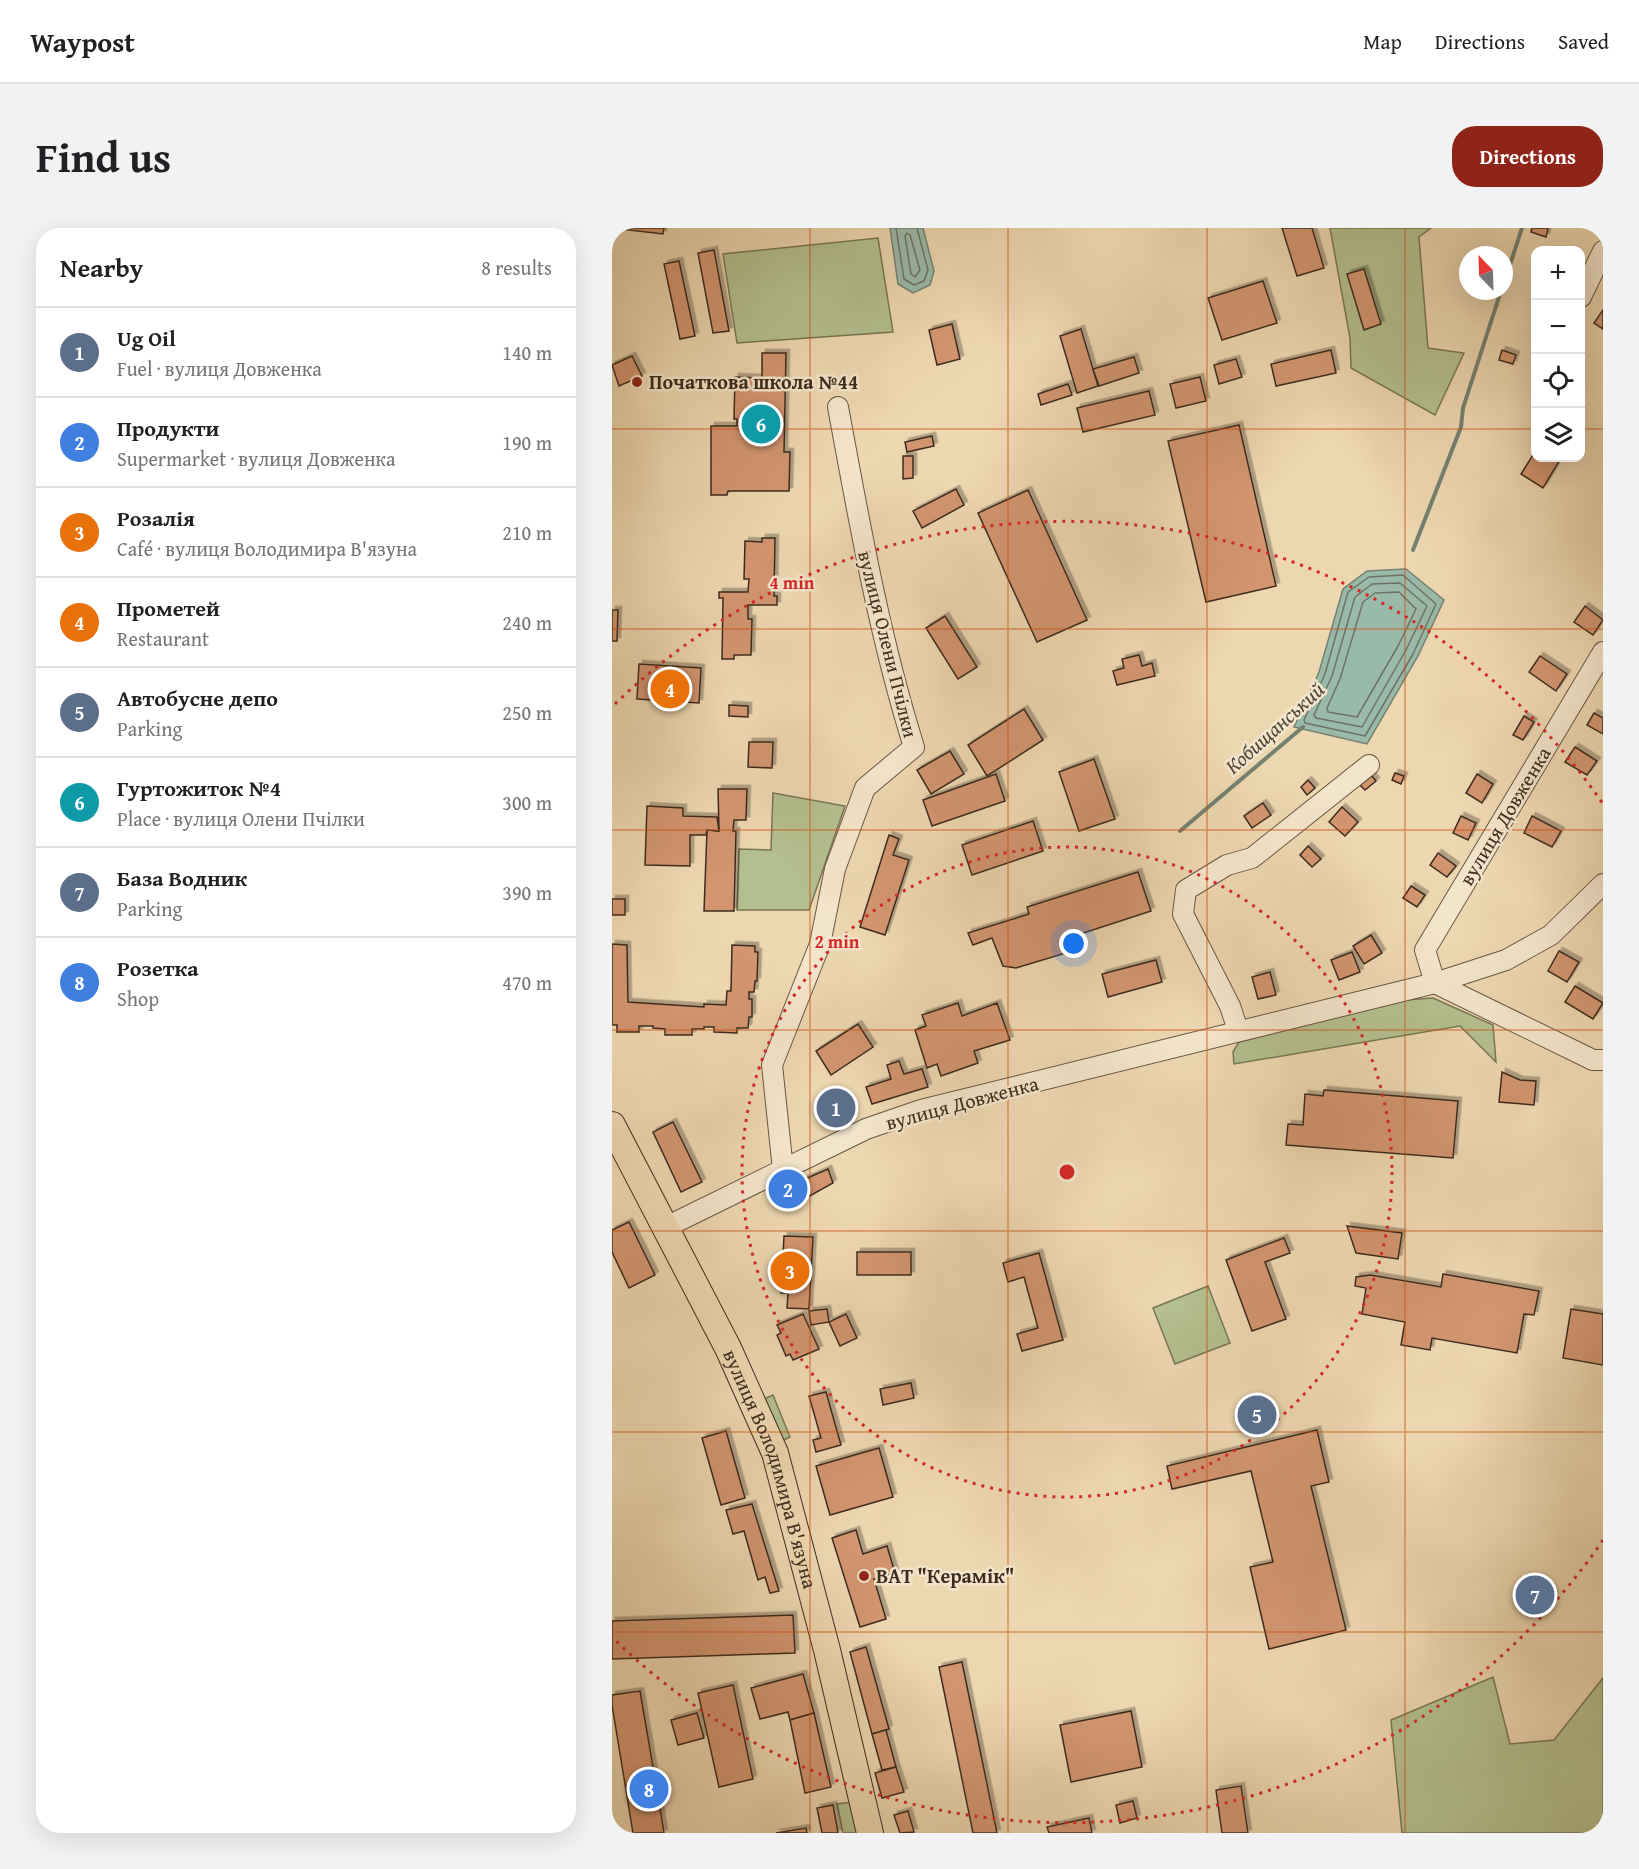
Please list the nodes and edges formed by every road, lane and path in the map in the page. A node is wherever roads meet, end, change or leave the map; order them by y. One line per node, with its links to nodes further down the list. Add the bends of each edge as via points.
1 (1603, 251): 2 (street)
2 (1585, 289)
3 (838, 407): 11 (street, вулиця Олени Пчілки, via 900,704 914,747 865,788 835,869 820,944 772,1065)
4 (1603, 652): 7 (street, вулиця Довженка, via 1425,950)
5 (1369, 765): 8 (street, via 1252,858 1227,865 1186,890 1183,914 1230,1005)
6 (1603, 884): 7 (street, вулиця Довженка, via 1551,935 1506,960)
7 (1435, 983): 8 (street, вулиця Довженка); 9 (street, via 1593,1060)
8 (1238, 1030): 11 (street, вулиця Довженка, via 1149,1056 921,1110 866,1129)
9 (1603, 1060)
10 (612, 1125): 12 (main road, вулиця Володимира В'язуна)
11 (783, 1170): 12 (street, вулиця Довженка)
12 (666, 1227): 13 (main road, вулиця Володимира В'язуна, via 775,1453)
13 (870, 1833)

